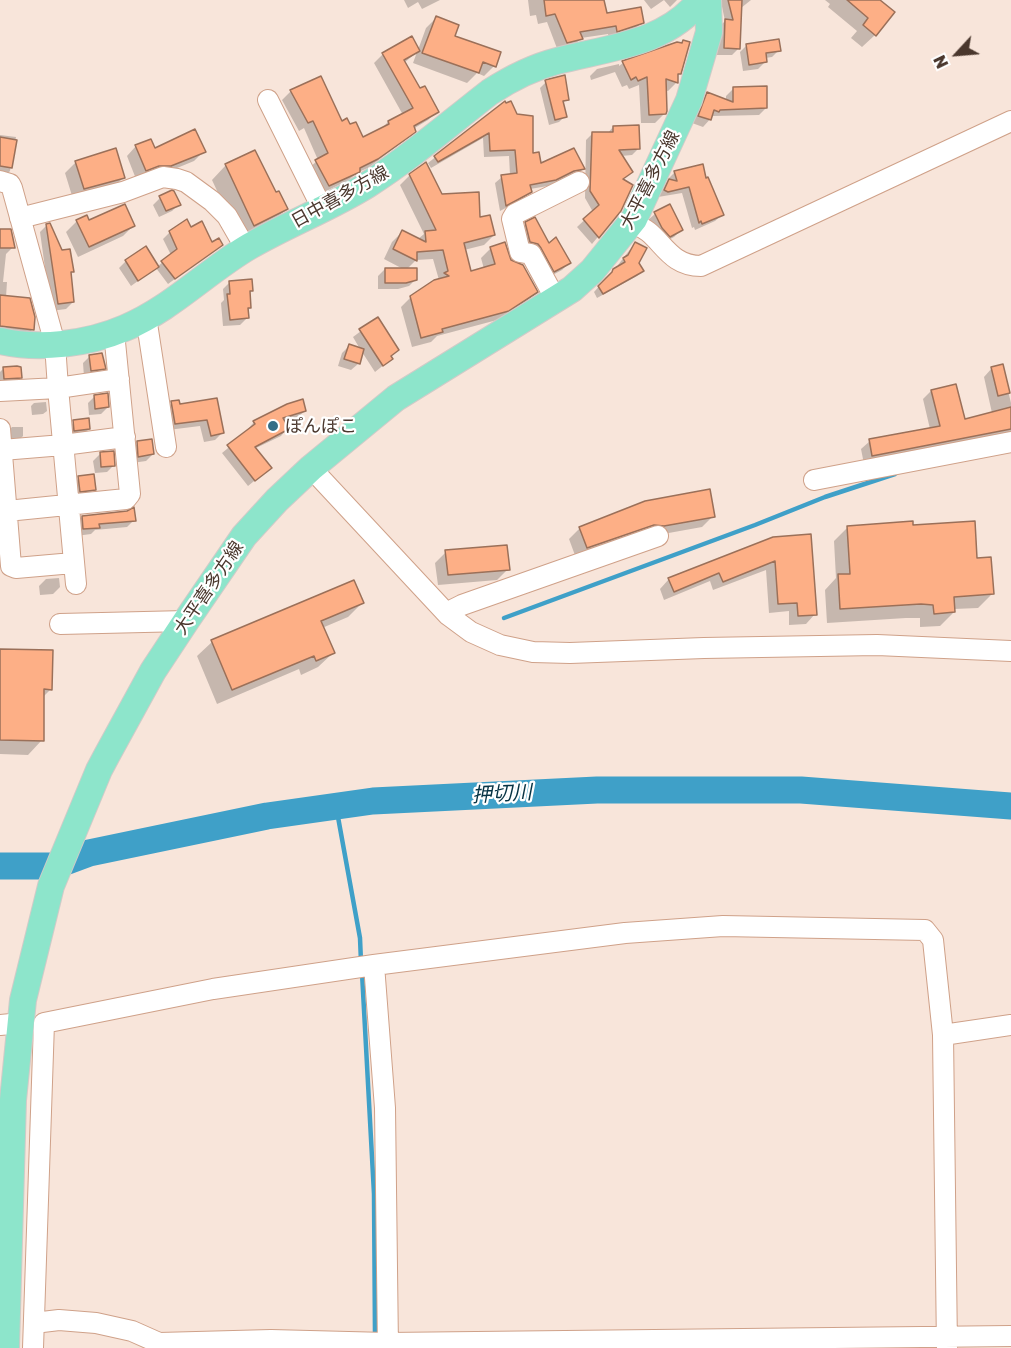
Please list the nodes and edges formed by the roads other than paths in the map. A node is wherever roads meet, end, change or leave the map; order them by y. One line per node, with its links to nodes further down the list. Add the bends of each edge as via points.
1 (700, 0): 7 (main road, 日中喜多方線, via 684,16 650,37 555,61 505,83 393,168)
2 (708, 0): 9 (main road, 大平喜多方線, via 709,32 689,99)
3 (268, 100): 7 (street)
4 (1011, 121): 9 (street, via 701,266 676,260 650,232)
5 (0, 181): 8 (street, via 10,184)
6 (579, 182): 11 (street, via 512,219 520,252 531,254)
7 (322, 208): 10 (main road, 日中喜多方線)
8 (20, 218): 10 (street, via 123,192 163,177 186,182 212,201 227,216); 14 (street)
9 (632, 224): 11 (main road, 大平喜多方線, via 592,271)
10 (246, 249): 12 (main road, 日中喜多方線)
11 (556, 300): 25 (main road, 大平喜多方線, via 396,398)
12 (146, 318): 13 (main road, 日中喜多方線); 23 (street)
13 (114, 332): 14 (main road, 日中喜多方線); 16 (street)
14 (55, 344): 15 (main road, 日中喜多方線); 17 (street)
15 (2, 346)
16 (119, 379): 17 (street); 20 (street)
17 (58, 388): 18 (street); 22 (street)
18 (0, 391)
19 (0, 429): 24 (street)
20 (124, 437): 22 (street); 27 (street, via 130,494 126,498)
21 (1011, 442): 26 (street)
22 (63, 445): 24 (street); 27 (street)
23 (166, 447)
24 (2, 450): 28 (street)
25 (310, 468): 32 (street); 33 (main road, 大平喜多方線, via 244,536)
26 (814, 480)
27 (68, 504): 28 (street); 30 (street)
28 (7, 511): 30 (street, via 11,566)
29 (658, 536): 32 (street, via 462,605)
30 (73, 563): 31 (street)
31 (76, 584)
32 (448, 615): 35 (street, via 471,632 500,645 533,652 877,645)
33 (186, 621): 34 (street); 37 (main road, 大平喜多方線, via 153,671 99,770 51,886)
34 (60, 624)
35 (1011, 651)
36 (374, 965): 39 (street, via 625,933 723,926 925,930 933,940); 40 (street, via 213,989 44,1023); 44 (street, via 385,1108)
37 (15, 1016): 45 (main road, 大平喜多方線)
38 (1011, 1025): 39 (street)
39 (943, 1035): 42 (street)
40 (34, 1323): 43 (street, via 96,1323 132,1331 159,1343); 46 (street)
41 (1011, 1336): 42 (street)
42 (946, 1342): 44 (street)
43 (271, 1344): 44 (street)
44 (388, 1346)
45 (6, 1348)
46 (33, 1348)

